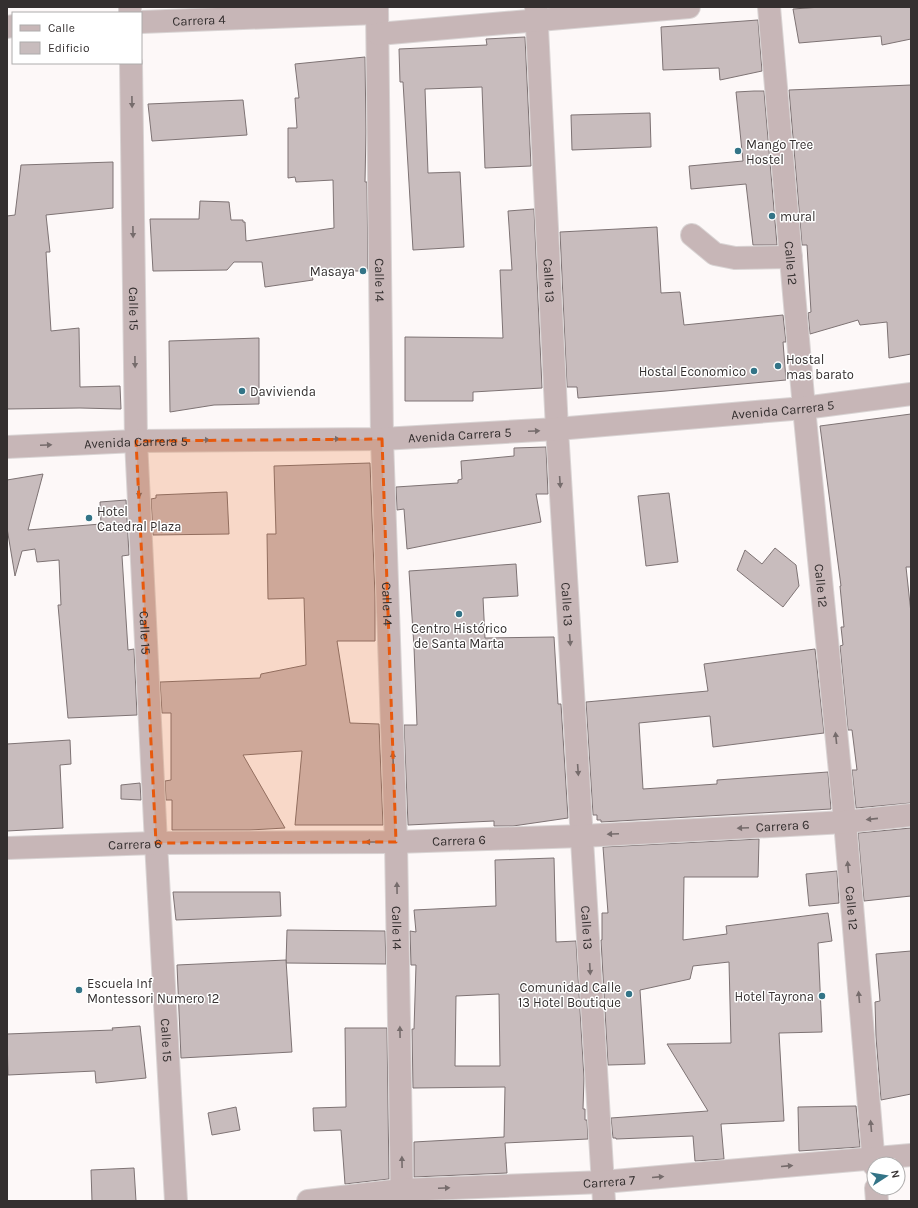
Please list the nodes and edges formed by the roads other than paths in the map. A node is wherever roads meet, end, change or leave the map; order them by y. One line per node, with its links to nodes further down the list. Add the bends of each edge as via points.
1 (689, 7): 3 (street)
2 (769, 7): 8 (street, Calle 12)
3 (536, 14): 4 (street, Carrera 4); 11 (street, Calle 13)
4 (377, 18): 5 (street, Carrera 4); 12 (street, Calle 14)
5 (142, 22)
6 (131, 64): 13 (street, Calle 15, one-way to 13)
7 (692, 236): 8 (street, via 715,254 735,258)
8 (791, 257): 10 (street, Calle 12)
9 (911, 394): 10 (street, Avenida Carrera 5)
10 (804, 408): 11 (street, Avenida Carrera 5); 16 (street, Calle 12, one-way to 10)
11 (557, 429): 12 (street, Avenida Carrera 5, one-way to 11); 17 (street, Calle 13, one-way to 17)
12 (382, 439): 13 (street, Avenida Carrera 5, one-way to 12); 18 (street, Calle 14, one-way to 12)
13 (136, 441): 14 (street, Avenida Carrera 5, one-way to 13); 19 (street, Calle 15, one-way to 19)
14 (7, 447)
15 (911, 815): 16 (street, Carrera 6, one-way to 16)
16 (844, 822): 17 (street, Carrera 6, one-way to 17); 21 (street, Calle 12, one-way to 16)
17 (582, 836): 18 (street, Carrera 6); 23 (street, Calle 13, one-way to 23)
18 (396, 842): 19 (street, Carrera 6, one-way to 19); 24 (street, Calle 14, one-way to 18)
19 (156, 843): 20 (street, Carrera 6); 25 (street, Calle 15)
20 (7, 848)
21 (873, 1156)
22 (866, 1163): 23 (street, Carrera 7, one-way to 22)
23 (604, 1191): 24 (street, Carrera 7, one-way to 23)
24 (402, 1196): 26 (street, Carrera 7)
25 (176, 1201)
26 (308, 1201)

